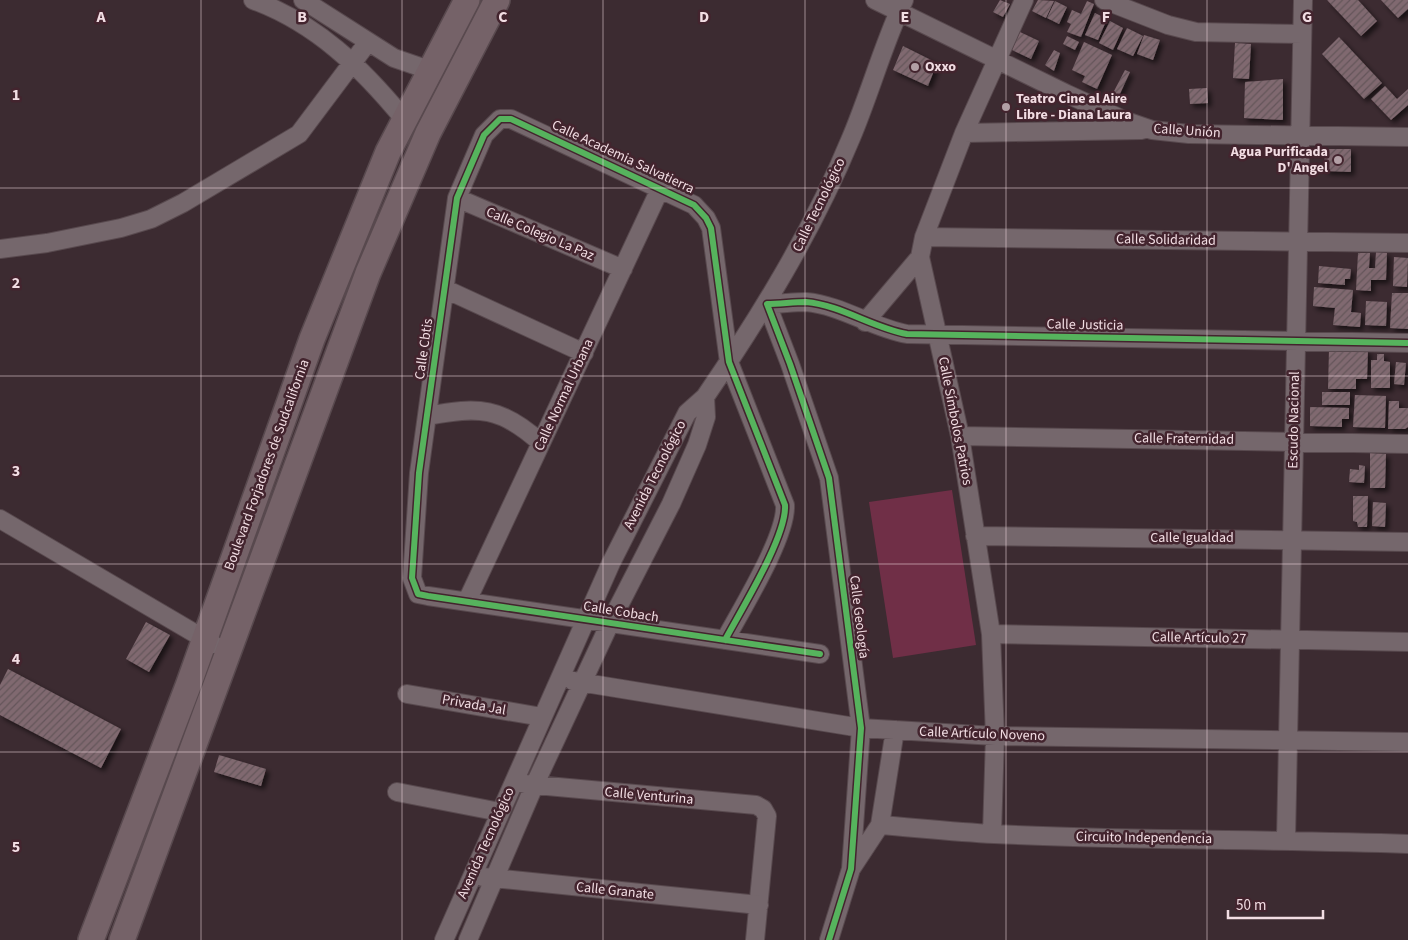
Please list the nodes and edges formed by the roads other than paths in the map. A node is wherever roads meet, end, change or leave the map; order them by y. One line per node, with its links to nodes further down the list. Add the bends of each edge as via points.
1 (253, 0): 13 (street, via 294,18)
2 (302, 0): 11 (street)
3 (467, 0): 14 (highway, Boulevard Forjadores de Sudcalifornia)
4 (497, 0): 36 (highway, Boulevard Forjadores de Sudcalifornia, via 428,133)
5 (875, 0): 9 (street, Calle Unión)
6 (1024, 0): 12 (street, Calle Símbolos Patrios)
7 (1104, 0): 10 (street, via 1189,31)
8 (1303, 0): 10 (street, Escudo Nacional)
9 (901, 6): 12 (street, Calle Unión); 30 (street, Calle Tecnológico, via 851,139)
10 (1302, 34): 19 (street, Escudo Nacional)
11 (368, 42): 13 (street); 14 (street, via 394,58)
12 (996, 60): 17 (street, Calle Unión); 18 (street, Calle Símbolos Patrios)
13 (353, 62): 15 (street); 26 (street, via 299,134 168,211 151,219 86,236)
14 (429, 70): 15 (highway, Boulevard Forjadores de Sudcalifornia)
15 (404, 119): 33 (highway, Boulevard Forjadores de Sudcalifornia)
16 (500, 119): 21 (street, Calle Academia Salvatierra, via 511,119); 22 (street, Calle Cbtis, via 484,135)
17 (1152, 130): 18 (street); 19 (street, Calle Unión, via 1189,134)
18 (964, 133): 23 (street, Calle Símbolos Patrios)
19 (1300, 135): 20 (street, Calle Unión); 24 (street, Escudo Nacional)
20 (1408, 137)
21 (660, 189): 28 (street, Calle Normal Urbana); 38 (street, Calle Academia Salvatierra, via 694,205 711,228)
22 (457, 198): 28 (street, Calle Colegio La Paz); 29 (street, Calle Cbtis)
23 (924, 237): 24 (street, Calle Solidaridad); 27 (street, Calle Símbolos Patrios)
24 (1298, 241): 25 (street, Calle Solidaridad); 34 (street, Escudo Nacional)
25 (1408, 242)
26 (0, 249)
27 (920, 257): 31 (street); 32 (street, Calle Símbolos Patrios)
28 (623, 269): 37 (street, Calle Normal Urbana)
29 (445, 289): 37 (street); 40 (street, Calle Cbtis)
30 (767, 304): 31 (street, Calle Justicia, via 807,302 833,308); 38 (street, Calle Tecnológico); 64 (street, Calle Geología, via 829,478)
31 (865, 322): 32 (street, Calle Justicia, via 887,330)
32 (938, 335): 34 (street, Calle Justicia); 41 (street, Calle Símbolos Patrios)
33 (312, 339): 36 (highway); 54 (highway, Boulevard Forjadores de Sudcalifornia)
34 (1296, 341): 35 (street, Calle Justicia); 42 (street, Escudo Nacional)
35 (1408, 343)
36 (341, 347): 58 (highway, Boulevard Forjadores de Sudcalifornia)
37 (584, 353): 43 (street, Calle Normal Urbana)
38 (729, 362): 39 (street, Calle Tecnológico); 55 (street, Calle Academia Salvatierra, via 786,514 778,539)
39 (706, 396): 51 (street, Avenida Tecnológico, via 687,413 676,433); 52 (street, Avenida Tecnológico, via 706,417 697,445 671,504)
40 (428, 416): 43 (street, via 460,410 498,415 523,426); 49 (street, Calle Cbtis, via 415,516 412,578)
41 (960, 436): 42 (street, Calle Fraternidad); 46 (street, Calle Símbolos Patrios)
42 (1294, 441): 44 (street, Calle Fraternidad); 47 (street, Escudo Nacional)
43 (541, 443): 50 (street, Calle Normal Urbana)
44 (1408, 444)
45 (0, 519): 54 (street)
46 (975, 536): 47 (street, Calle Igualdad); 53 (street, Calle Símbolos Patrios)
47 (1292, 538): 48 (street, Calle Igualdad); 56 (street, Escudo Nacional)
48 (1408, 542)
49 (418, 594): 50 (street, Calle Cobach)
50 (467, 601): 51 (street, Calle Cobach)
51 (585, 619): 52 (street, Calle Cobach); 60 (street, Avenida Tecnológico)
52 (610, 623): 55 (street, Calle Cobach); 61 (street, Avenida Tecnológico)
53 (991, 634): 56 (street, Calle Artículo 27); 66 (street, Calle Símbolos Patrios)
54 (204, 640): 58 (street); 81 (highway, Boulevard Forjadores de Sudcalifornia)
55 (726, 640): 59 (street, Calle Cobach)
56 (1290, 640): 57 (street, Calle Artículo 27); 67 (street, Escudo Nacional)
57 (1408, 642)
58 (229, 654): 82 (highway, Boulevard Forjadores de Sudcalifornia)
59 (820, 654)
60 (560, 678): 61 (street, Calle Artículo Noveno); 63 (street, Avenida Tecnológico)
61 (582, 683): 64 (street, Calle Artículo Noveno); 70 (street, Avenida Tecnológico)
62 (406, 694): 63 (street, Privada Jal)
63 (542, 717): 69 (street, Avenida Tecnológico)
64 (861, 728): 65 (street, Calle Artículo Noveno); 77 (street, Calle Geología)
65 (895, 730): 66 (street, Calle Artículo Noveno); 73 (street)
66 (995, 736): 67 (street, Calle Artículo Noveno); 74 (street, Calle Símbolos Patrios)
67 (1288, 741): 68 (street, Calle Artículo Noveno); 75 (street, Escudo Nacional)
68 (1408, 742)
69 (513, 782): 70 (street, Calle Venturina); 72 (street, Avenida Tecnológico)
70 (534, 786): 79 (street, Avenida Tecnológico); 80 (street, Calle Venturina, via 756,805 764,809 767,816)
71 (397, 792): 72 (street)
72 (500, 812): 78 (street, Avenida Tecnológico)
73 (880, 825): 74 (street, Circuito Independencia); 77 (street)
74 (992, 834): 75 (street, Circuito Independencia)
75 (1286, 840): 76 (street, Circuito Independencia)
76 (1408, 844)
77 (851, 869): 86 (street, Calle Geología)
78 (472, 875): 79 (street, Calle Granate); 83 (street, Avenida Tecnológico)
79 (494, 879): 80 (street, Calle Granate); 84 (street, Avenida Tecnológico)
80 (759, 904): 85 (street)
81 (91, 940)
82 (122, 940)
83 (444, 940)
84 (468, 940)
85 (755, 940)
86 (829, 940)

